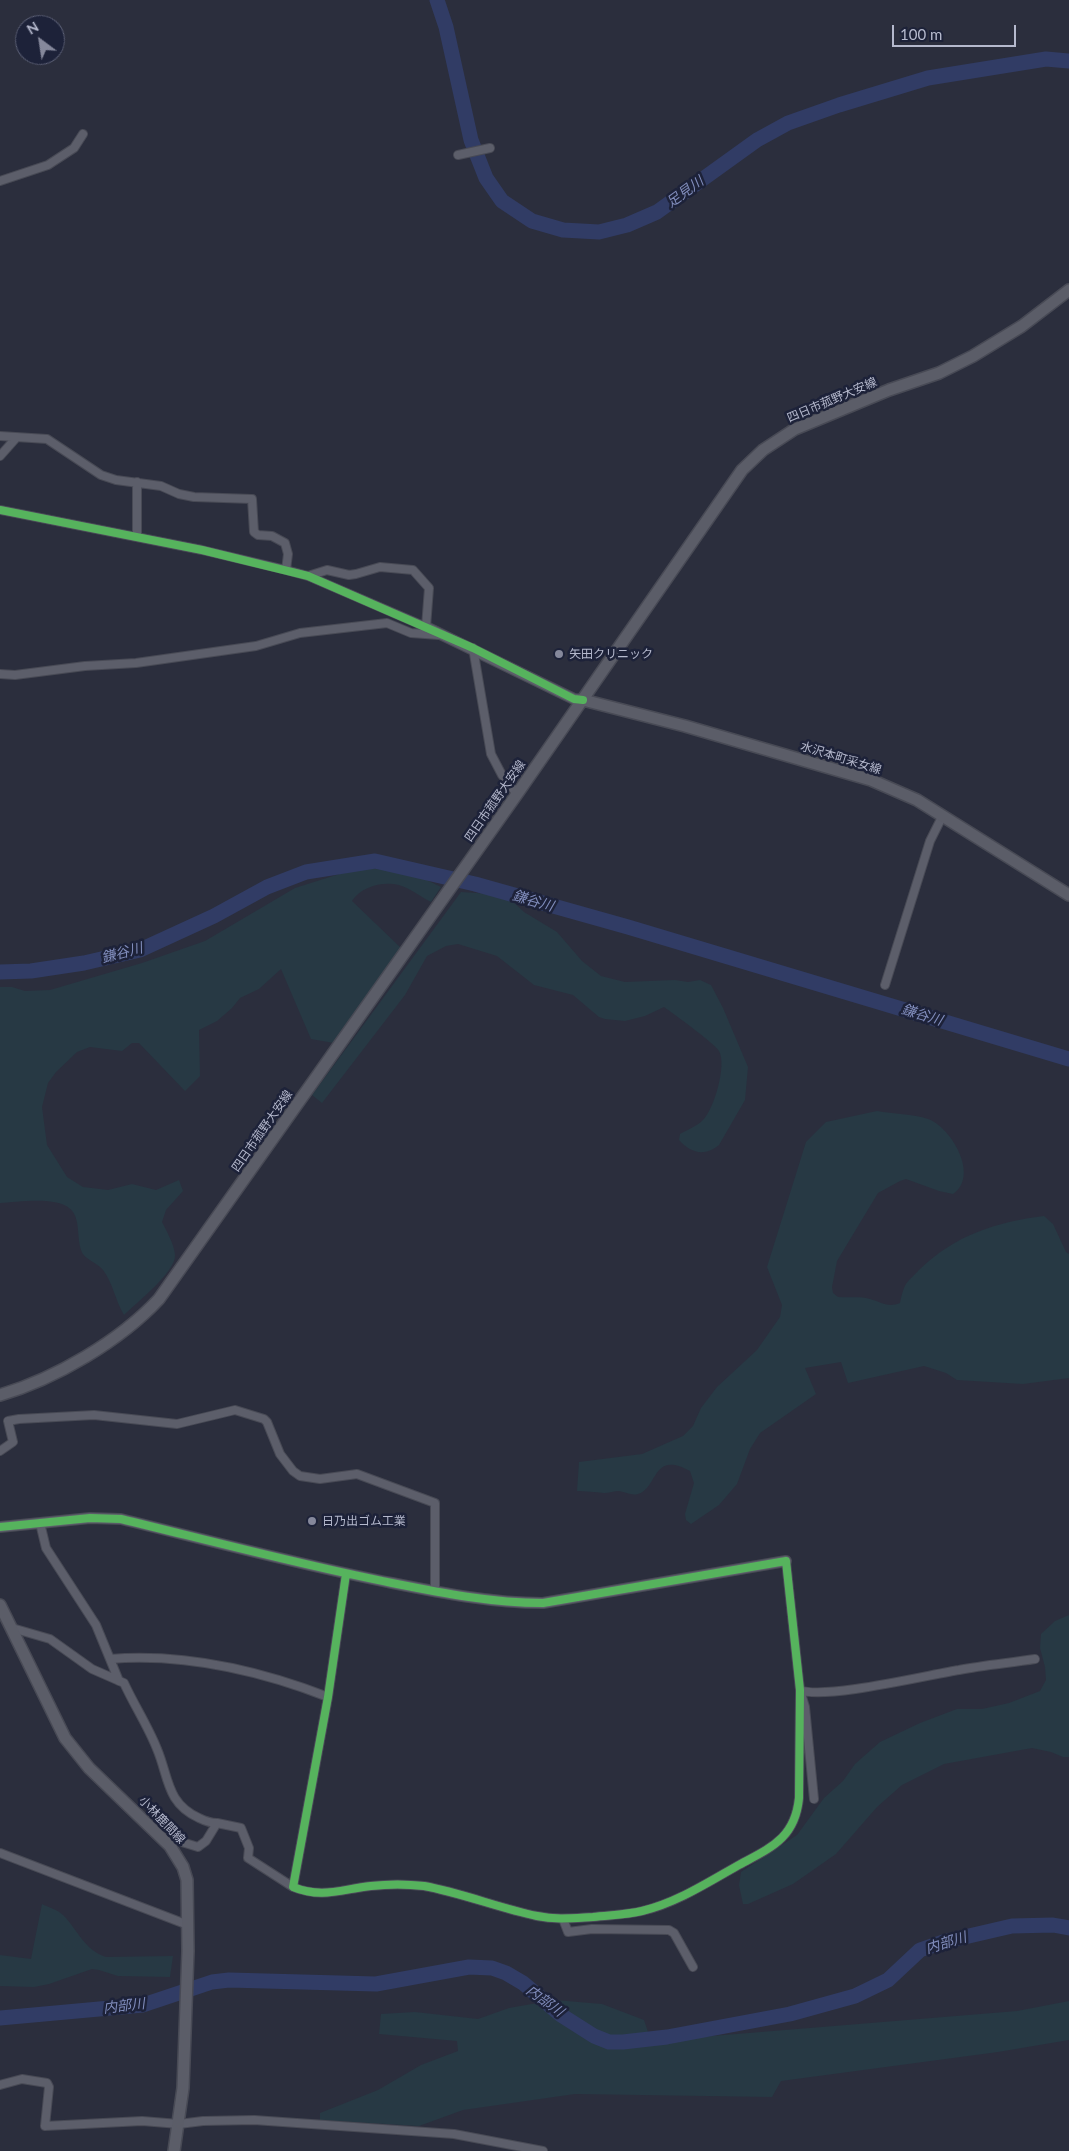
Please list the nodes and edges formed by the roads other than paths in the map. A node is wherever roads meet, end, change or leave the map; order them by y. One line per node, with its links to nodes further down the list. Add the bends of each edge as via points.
1 (83, 134): 4 (street, via 74,148 48,166)
2 (489, 149): 3 (street)
3 (460, 155)
4 (0, 181)
5 (1069, 290): 18 (main road, 四日市菰野大安線, via 1022,326 973,356 939,373 889,390 795,430 763,450 732,482)
6 (0, 436): 7 (street)
7 (16, 438): 8 (street); 9 (street, via 47,439 101,475)
8 (0, 456)
9 (138, 482): 11 (street); 12 (street, via 194,497 252,499 254,532 285,543 288,554)
10 (0, 510): 11 (street)
11 (137, 537): 12 (street)
12 (286, 570): 13 (street)
13 (308, 576): 14 (street); 14 (street, via 328,570 349,575 380,567 413,570 430,588)
14 (426, 627): 15 (street)
15 (444, 635): 16 (street); 17 (street, via 411,633 387,623 300,633 256,646 136,663)
16 (473, 648): 18 (street, via 574,699); 19 (street, via 491,754)
17 (0, 674)
18 (583, 700): 19 (main road, 四日市菰野大安線); 20 (main road, 水沢本町采女線, via 745,742 871,780 917,800)
19 (517, 794): 23 (main road, 四日市菰野大安線, via 159,1299 140,1318 80,1360 38,1382)
20 (942, 817): 21 (main road, 水沢本町采女線); 22 (street, via 930,841)
21 (1069, 895)
22 (885, 985)
23 (0, 1395)
24 (0, 1451): 29 (street, via 14,1442 8,1421 19,1419 94,1415 177,1424 235,1410 264,1419 284,1459 300,1476 320,1479 357,1474 435,1503)
25 (40, 1523): 26 (street); 28 (street, via 90,1518 121,1519); 32 (street, via 46,1548 96,1625)
26 (0, 1527)
27 (786, 1561): 29 (street, via 543,1603 502,1601); 35 (street)
28 (346, 1574): 29 (street); 36 (street)
29 (435, 1591)
30 (1, 1608): 31 (main road, 小林鹿間線)
31 (12, 1628): 34 (street, via 50,1640 92,1669); 39 (main road, 小林鹿間線, via 65,1738 89,1768)
32 (110, 1659): 34 (street); 36 (street, via 183,1658 285,1680)
33 (1035, 1659): 35 (street, via 837,1691 808,1693)
34 (119, 1681): 38 (street, via 124,1683 155,1744 164,1776 179,1804 188,1813)
35 (800, 1690): 37 (street, via 806,1706); 42 (street, via 797,1812 790,1830 776,1844 660,1905 618,1915)
36 (328, 1697): 41 (street)
37 (814, 1799)
38 (217, 1823): 39 (street, via 206,1841 198,1847); 41 (street, via 241,1828 249,1848 248,1858)
39 (162, 1839): 43 (main road, 小林鹿間線, via 177,1856 187,1880)
40 (0, 1853): 43 (street)
41 (294, 1887): 42 (street, via 322,1894 392,1884 424,1886 508,1909)
42 (563, 1919): 44 (street, via 568,1932 592,1929 669,1930)
43 (188, 1925): 46 (main road, 小林鹿間線)
44 (693, 1967)
45 (0, 2085): 46 (street, via 22,2079 47,2083 45,2126 142,2121)
46 (179, 2124): 47 (main road, 小林鹿間線); 48 (street, via 254,2120 294,2122 454,2134)
47 (174, 2151)
48 (543, 2151)

